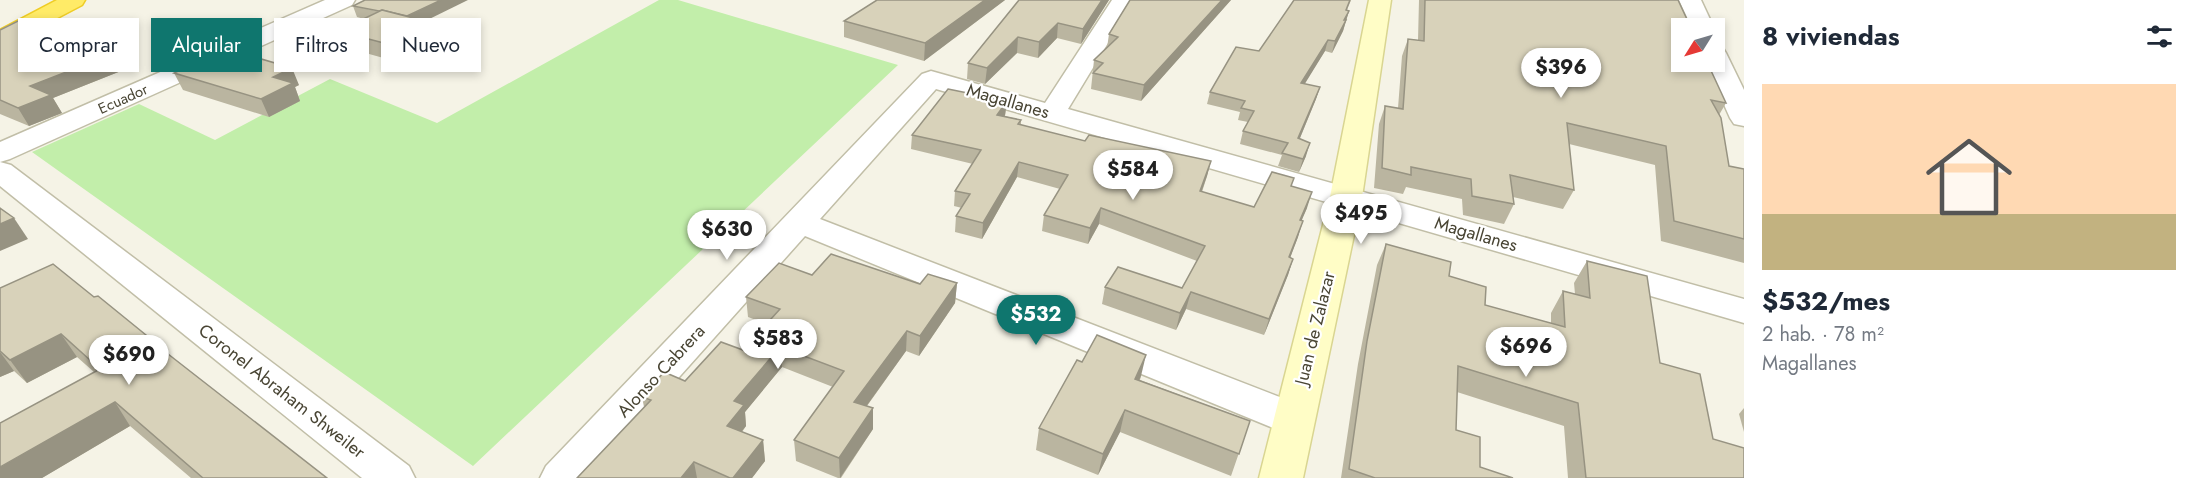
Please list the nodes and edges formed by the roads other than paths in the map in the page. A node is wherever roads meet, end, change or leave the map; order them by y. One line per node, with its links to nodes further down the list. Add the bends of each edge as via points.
1 (33, 0): 7 (highway)
2 (74, 0): 9 (highway)
3 (344, 0): 14 (street, Ecuador)
4 (1123, 0): 12 (street)
5 (1380, 0): 16 (street, Juan de Zalazar)
6 (1690, 0): 8 (street)
7 (0, 16)
8 (1698, 18)
9 (0, 39)
10 (1723, 72): 13 (street)
11 (931, 79): 12 (street, Magallanes); 17 (street, Alonso Cabrera)
12 (1051, 114): 16 (street, Magallanes)
13 (1744, 118)
14 (0, 153)
15 (0, 171): 20 (street, Coronel Abraham Shweiler)
16 (1346, 197): 18 (street, Magallanes); 19 (street, Juan de Zalazar)
17 (799, 222): 19 (street); 21 (street, Alonso Cabrera)
18 (1744, 311)
19 (1293, 419): 22 (street, Juan de Zalazar)
20 (393, 478)
21 (562, 478)
22 (1281, 478)

